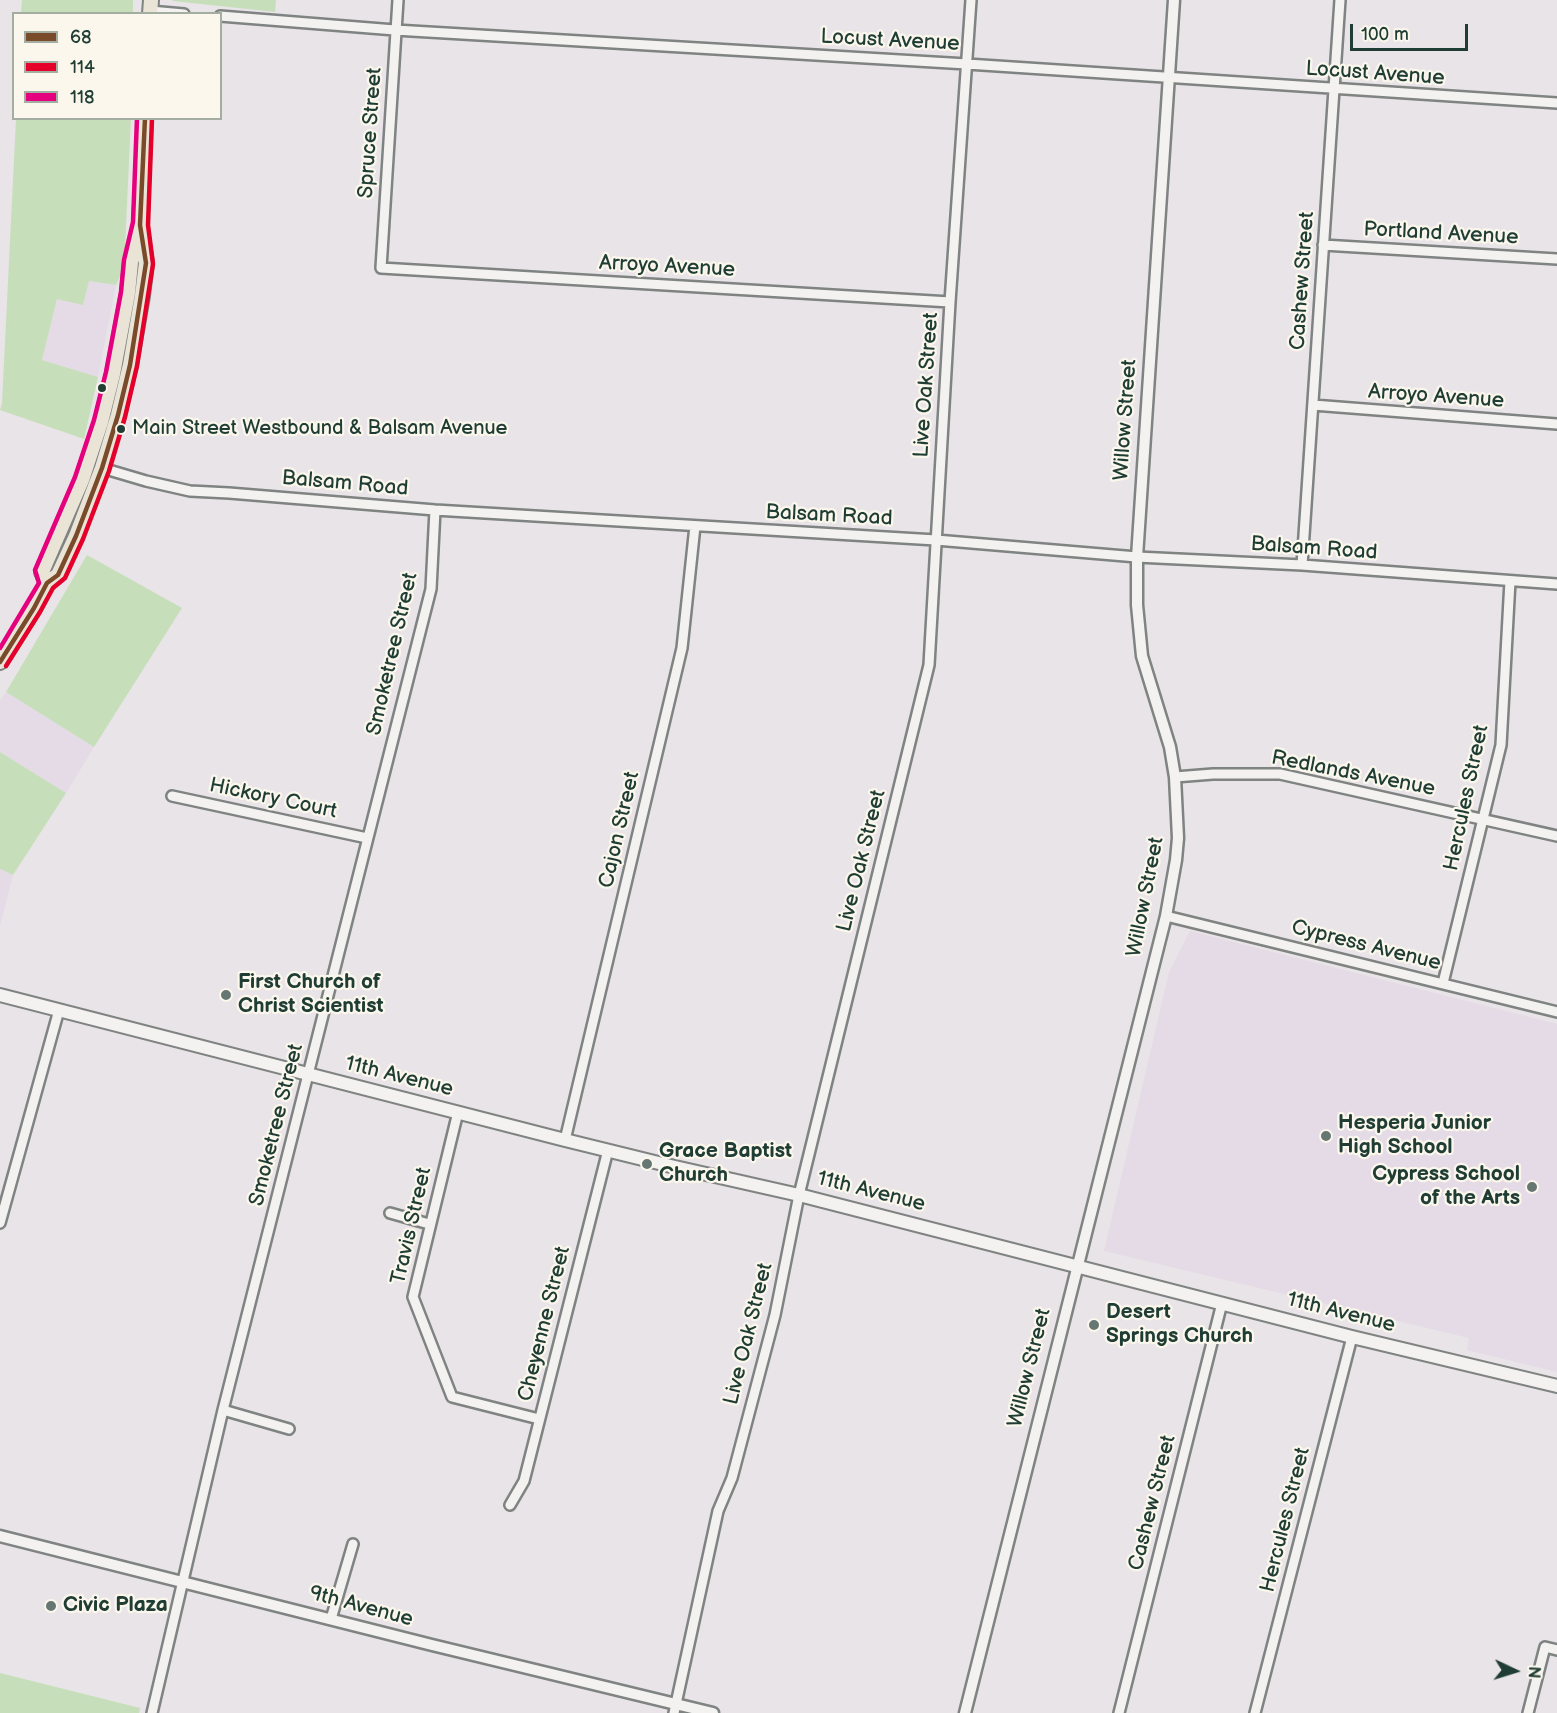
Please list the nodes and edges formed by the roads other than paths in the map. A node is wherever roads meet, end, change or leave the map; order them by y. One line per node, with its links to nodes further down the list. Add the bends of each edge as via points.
1 (398, 0): 8 (street, Spruce Street)
2 (971, 0): 9 (street, Live Oak Street)
3 (1174, 0): 10 (street, Willow Street)
4 (1340, 0): 11 (street, Cashew Street)
5 (150, 8): 6 (street)
6 (173, 12)
7 (222, 16): 8 (street, Locust Avenue)
8 (395, 30): 9 (street, Locust Avenue); 17 (street, Spruce Street)
9 (967, 64): 10 (street, Locust Avenue); 18 (street, Live Oak Street)
10 (1169, 78): 11 (street, Locust Avenue); 26 (street, Willow Street)
11 (1334, 90): 12 (street, Locust Avenue); 15 (street, Cashew Street)
12 (1557, 103)
13 (145, 120): 14 (main road)
14 (140, 223): 19 (main road); 22 (main road, via 146,263 142,296 128,375)
15 (1323, 245): 16 (street, Portland Avenue); 20 (street, Cashew Street)
16 (1557, 259)
17 (381, 268): 18 (street, Arroyo Avenue)
18 (950, 302): 25 (street, Live Oak Street)
19 (113, 374): 22 (main road, via 112,399 99,454); 29 (main road, via 82,480 42,572)
20 (1313, 405): 21 (street, Arroyo Avenue); 27 (street, Cashew Street)
21 (1557, 424)
22 (102, 468): 23 (street, Balsam Road, via 190,491); 29 (main road, via 58,575)
23 (435, 510): 24 (street, Balsam Road); 36 (street, Smoketree Street, via 431,589)
24 (695, 526): 25 (street, Balsam Road); 44 (street, Cajon Street, via 682,648)
25 (936, 540): 26 (street, Balsam Road); 46 (street, Live Oak Street, via 929,665)
26 (1137, 557): 27 (street, Balsam Road); 32 (street, Willow Street, via 1139,640)
27 (1302, 565): 28 (street, Balsam Road)
28 (1510, 581): 30 (street, Balsam Road); 34 (street, Hercules Street, via 1501,745)
29 (47, 583): 31 (main road)
30 (1557, 584)
31 (0, 662)
32 (1175, 777): 34 (street, Redlands Avenue, via 1280,774); 37 (street, Willow Street, via 1178,838)
33 (172, 796): 36 (street, Hickory Court)
34 (1481, 819): 35 (street, Redlands Avenue); 38 (street, Hercules Street)
35 (1557, 836)
36 (367, 838): 42 (street, Smoketree Street)
37 (1166, 916): 38 (street, Cypress Avenue); 50 (street, Willow Street)
38 (1443, 983): 41 (street, Cypress Avenue)
39 (0, 995): 40 (main road, 11th Avenue)
40 (58, 1010): 42 (main road, 11th Avenue); 48 (street)
41 (1557, 1012)
42 (308, 1074): 43 (main road, 11th Avenue); 54 (street, Smoketree Street)
43 (458, 1112): 44 (main road, 11th Avenue); 49 (street, Travis Street)
44 (565, 1140): 45 (main road, 11th Avenue)
45 (608, 1150): 46 (main road, 11th Avenue); 55 (street, Cheyenne Street)
46 (799, 1195): 50 (main road, 11th Avenue); 63 (street, Live Oak Street, via 775,1315 732,1478 718,1510)
47 (390, 1213): 49 (street)
48 (0, 1223)
49 (429, 1224): 55 (street, Travis Street, via 413,1297 452,1397)
50 (1076, 1266): 51 (main road, 11th Avenue); 66 (street, Willow Street)
51 (1222, 1303): 52 (main road, 11th Avenue); 67 (street, Cashew Street)
52 (1352, 1337): 53 (main road, 11th Avenue); 68 (street, Hercules Street)
53 (1557, 1386)
54 (224, 1410): 56 (street); 60 (street, Smoketree Street)
55 (539, 1419): 57 (street, Cheyenne Street, via 524,1481)
56 (289, 1429)
57 (510, 1505)
58 (0, 1536): 60 (street, 9th Avenue)
59 (352, 1544): 61 (street)
60 (184, 1582): 61 (street, 9th Avenue); 64 (street, Smoketree Street)
61 (332, 1619): 63 (street, 9th Avenue)
62 (1557, 1650): 69 (street, via 1545,1647)
63 (676, 1708): 65 (street, 9th Avenue)
64 (152, 1713)
65 (713, 1713)
66 (965, 1713)
67 (1119, 1713)
68 (1255, 1713)
69 (1528, 1713)

